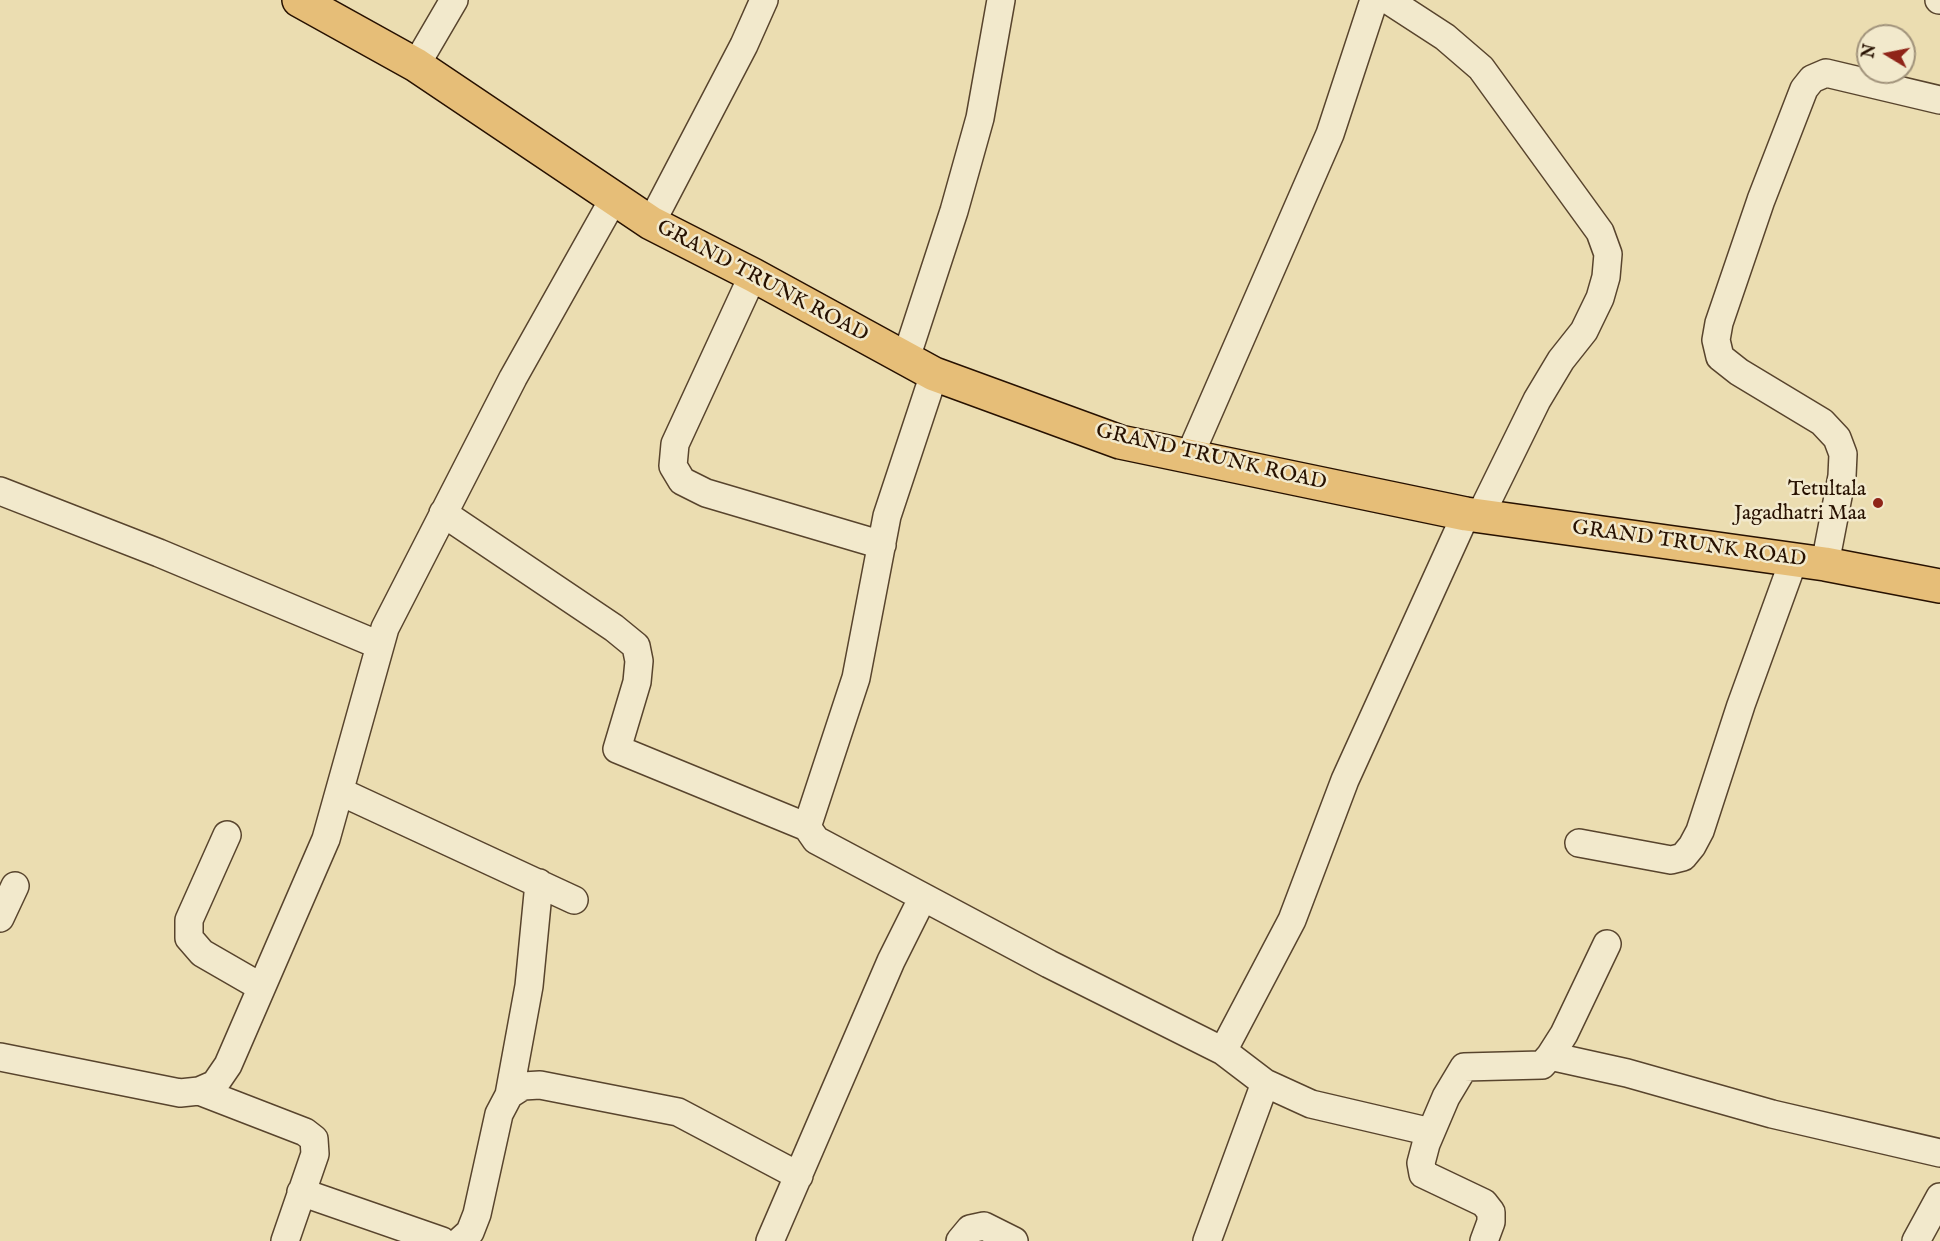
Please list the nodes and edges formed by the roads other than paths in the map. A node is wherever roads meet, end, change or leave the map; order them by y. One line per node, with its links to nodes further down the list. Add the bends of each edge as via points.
1 (299, 0): 7 (main road, GRAND TRUNK ROAD)
2 (454, 0): 7 (street)
3 (764, 0): 10 (street)
4 (1001, 0): 12 (street, via 980,118)
5 (1374, 0): 14 (street, via 1330,134)
6 (1388, 0): 17 (street, via 1445,37 1480,68 1600,232 1608,254 1606,277 1592,315 1537,400)
7 (416, 65): 9 (main road, GRAND TRUNK ROAD)
8 (1940, 100): 19 (street, via 1826,73 1812,79 1804,89 1761,200 1719,323 1716,340 1720,357 1822,422 1843,454 1842,476)
9 (613, 200): 10 (main road, GRAND TRUNK ROAD); 16 (street)
10 (651, 223): 11 (main road, GRAND TRUNK ROAD)
11 (753, 275): 12 (main road, GRAND TRUNK ROAD); 18 (street, via 675,444 673,466 682,481 706,493)
12 (906, 358): 13 (main road, GRAND TRUNK ROAD)
13 (934, 374): 14 (main road, GRAND TRUNK ROAD, via 1120,442); 18 (street, via 887,516)
14 (1189, 457): 17 (main road, GRAND TRUNK ROAD)
15 (0, 491): 21 (street)
16 (443, 513): 21 (street); 23 (street, via 636,646 637,682 617,748)
17 (1473, 515): 19 (main road, GRAND TRUNK ROAD); 33 (street, via 1345,780 1292,920)
18 (882, 545): 23 (street, via 856,678)
19 (1809, 562): 20 (main road, GRAND TRUNK ROAD); 25 (street, via 1741,705 1700,831 1683,857 1671,860)
20 (1940, 586)
21 (379, 645): 22 (street)
22 (341, 792): 26 (street); 32 (street, via 326,839)
23 (807, 827): 28 (street, via 816,840)
24 (226, 835): 32 (street, via 189,920 189,938 202,953)
25 (1579, 843)
26 (538, 884): 29 (street); 38 (street, via 529,986)
27 (15, 886): 30 (street)
28 (922, 897): 33 (street); 41 (street)
29 (574, 900)
30 (0, 918)
31 (1607, 944): 34 (street)
32 (261, 987): 37 (street, via 228,1065 215,1083)
33 (1224, 1052): 36 (street)
34 (1550, 1056): 39 (street, via 1542,1065 1464,1067); 40 (street)
35 (0, 1057): 37 (street, via 180,1093)
36 (1265, 1083): 39 (street, via 1311,1104); 50 (street)
37 (199, 1090): 42 (street, via 315,1139 315,1154)
38 (509, 1095): 41 (street, via 523,1086 540,1085 678,1112); 46 (street, via 499,1114 477,1214 470,1232)
39 (1431, 1132): 51 (street, via 1421,1163 1423,1174 1484,1203 1491,1212 1491,1222)
40 (1940, 1153)
41 (799, 1176): 47 (street)
42 (301, 1192): 44 (street); 45 (street)
43 (1940, 1197): 52 (street)
44 (285, 1241)
45 (442, 1241)
46 (460, 1241)
47 (770, 1241)
48 (960, 1241): 49 (street, via 970,1229 984,1226)
49 (1014, 1241)
50 (1207, 1241)
51 (1484, 1241)
52 (1916, 1241)

